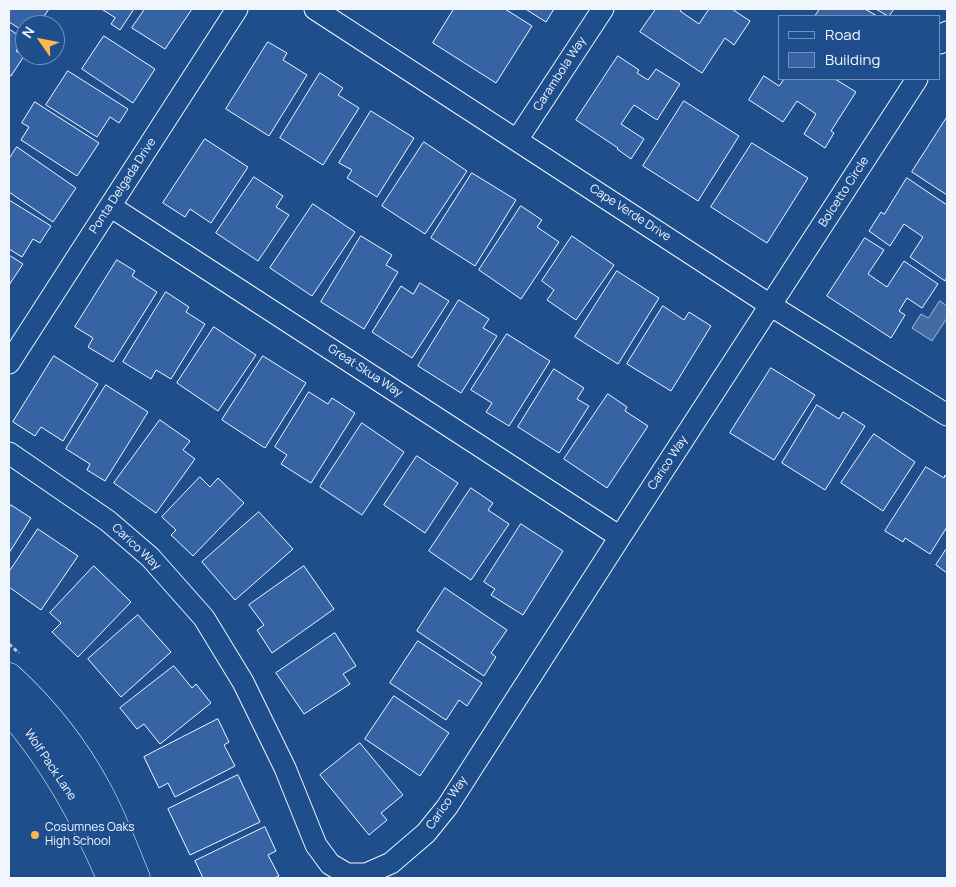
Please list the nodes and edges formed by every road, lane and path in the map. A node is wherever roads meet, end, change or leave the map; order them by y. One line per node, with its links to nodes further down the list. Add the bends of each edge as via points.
1 (236, 9): 6 (street, Ponta Delgada Drive)
2 (316, 9): 5 (street, Cape Verde Drive)
3 (603, 9): 5 (street, Carambola Way)
4 (916, 80): 7 (street, Bolcetto Circle)
5 (518, 140): 7 (street, Cape Verde Drive)
6 (110, 206): 8 (street, Ponta Delgada Drive); 11 (street, Great Skua Way)
7 (770, 304): 9 (street, Cape Verde Drive); 11 (street, Carico Way)
8 (9, 363)
9 (947, 415)
10 (9, 453): 11 (street, Carico Way, via 108,521 150,557 204,618 243,682 285,768 316,845 330,864 347,874 366,874 391,862 426,832 446,807)
11 (620, 537)
12 (9, 677): 15 (street, Wolf Pack Lane, via 44,712 81,762 98,792)
13 (9, 709): 14 (street, Wolf Pack Lane, via 60,775)
14 (111, 878)
15 (136, 878)

